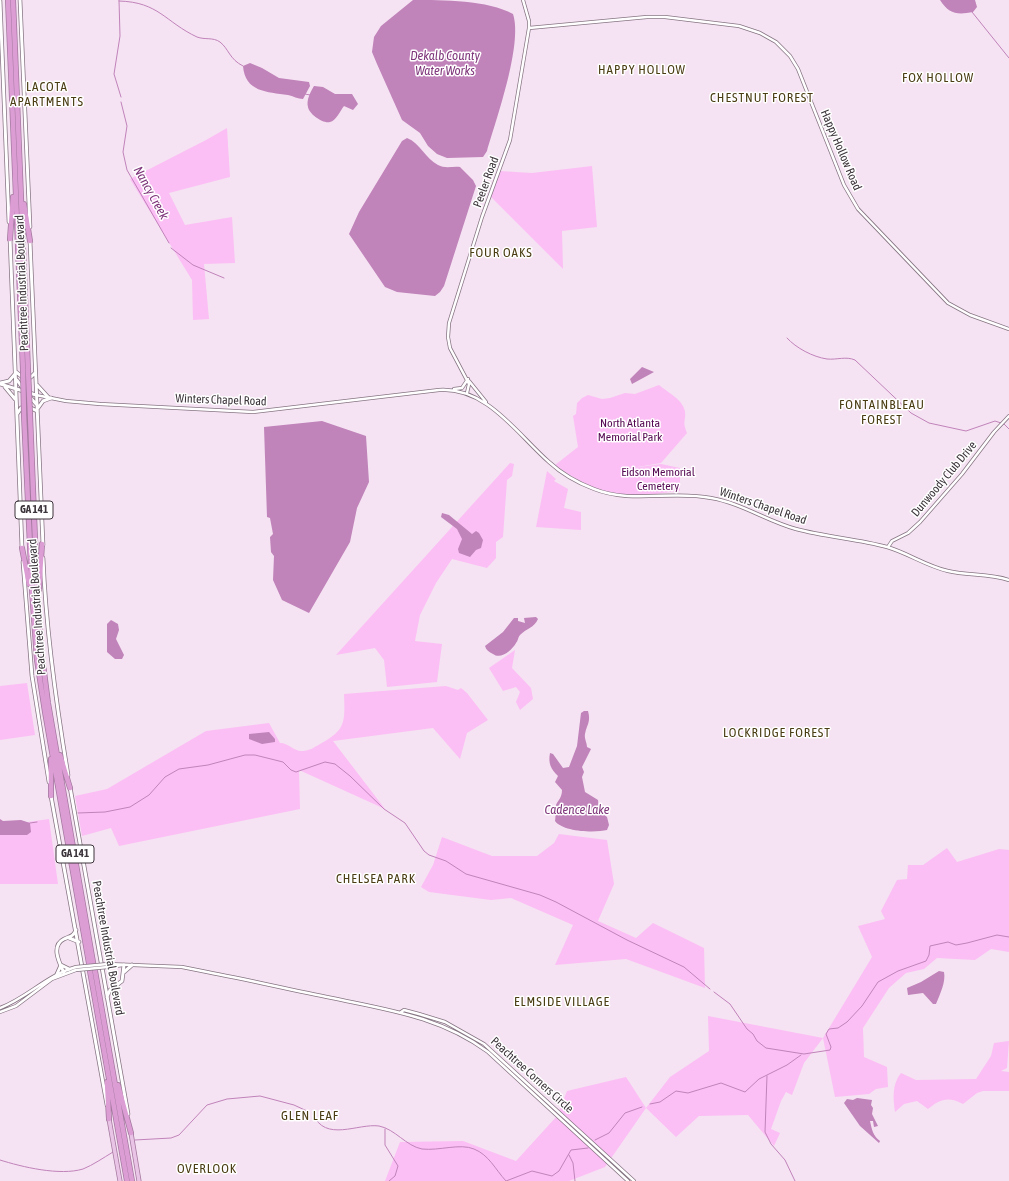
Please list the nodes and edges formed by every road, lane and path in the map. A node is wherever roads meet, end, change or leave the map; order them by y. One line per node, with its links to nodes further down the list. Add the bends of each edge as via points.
1 (8, 0): 7 (highway, Peachtree Industrial Boulevard / GA 141)
2 (13, 0): 8 (highway, Peachtree Industrial Boulevard / GA 141)
3 (20, 0): 10 (main road, Peachtree Industrial Boulevard)
4 (523, 0): 6 (street, Peeler Road)
5 (0, 1): 9 (main road, Peachtree Industrial Boulevard)
6 (529, 28): 11 (street, Happy Hollow Road, via 665,18 739,26 768,37 783,49 798,69 844,185 858,209 948,303 970,316); 17 (street, Peeler Road, via 510,140 482,216 449,323 450,348)
7 (15, 185): 9 (highway); 12 (highway, Peachtree Industrial Boulevard / GA 141)
8 (21, 185): 10 (highway); 12 (highway, Peachtree Industrial Boulevard / GA 141)
9 (10, 239): 13 (main road, Peachtree Industrial Boulevard)
10 (30, 241): 14 (main road, Peachtree Industrial Boulevard)
11 (1009, 329)
12 (25, 370): 32 (highway, Peachtree Industrial Boulevard / GA 141, bridge)
13 (16, 372): 14 (main road, via 26,379); 15 (main road, Peachtree Industrial Boulevard); 19 (main road, via 11,379)
14 (35, 372): 16 (main road, Peachtree Industrial Boulevard)
15 (16, 378): 21 (main road, Peachtree Industrial Boulevard); 23 (main road)
16 (36, 379): 18 (main road, Peachtree Industrial Boulevard); 23 (main road)
17 (468, 379): 22 (street, via 462,388); 24 (street); 29 (street)
18 (36, 383): 25 (main road, Peachtree Industrial Boulevard); 26 (main road)
19 (0, 384): 20 (main road, Winters Chapel Road)
20 (4, 386): 21 (main road, Winters Chapel Road); 27 (main road)
21 (16, 390): 23 (main road, Winters Chapel Road); 27 (main road, Peachtree Industrial Boulevard)
22 (449, 390): 24 (street, Winters Chapel Road); 26 (street, Winters Chapel Road, via 253,412)
23 (26, 393): 25 (main road, Winters Chapel Road); 28 (main road); 30 (main road)
24 (467, 394): 29 (street, Winters Chapel Road)
25 (36, 395): 26 (street, Winters Chapel Road); 30 (main road, Peachtree Industrial Boulevard)
26 (50, 398): 30 (main road)
27 (16, 401): 28 (main road, Peachtree Industrial Boulevard)
28 (17, 408): 31 (main road, Peachtree Industrial Boulevard)
29 (492, 408): 35 (street, Winters Chapel Road, via 553,465 594,489 626,497 710,497 795,529)
30 (37, 409): 31 (main road, via 25,407); 34 (main road, Peachtree Industrial Boulevard)
31 (17, 414): 36 (main road, Peachtree Industrial Boulevard)
32 (27, 415): 38 (highway, Peachtree Industrial Boulevard / GA 141); 39 (highway, Peachtree Industrial Boulevard / GA 141)
33 (1009, 416): 35 (street, Dunwoody Club Drive, via 924,517 908,533 892,541)
34 (42, 544): 39 (highway); 42 (main road, Peachtree Industrial Boulevard, via 52,678)
35 (888, 547): 37 (street, Winters Chapel Road, via 946,571 996,576)
36 (22, 548): 38 (highway); 43 (main road, Peachtree Industrial Boulevard, via 32,676)
37 (1009, 580)
38 (32, 598): 41 (highway, Peachtree Industrial Boulevard / GA 141, via 37,660)
39 (38, 606): 40 (highway, Peachtree Industrial Boulevard / GA 141, via 44,674)
40 (55, 740): 42 (highway); 52 (highway, Peachtree Industrial Boulevard / GA 141)
41 (51, 748): 43 (highway); 52 (highway, Peachtree Industrial Boulevard / GA 141)
42 (70, 788): 56 (main road, Peachtree Industrial Boulevard)
43 (51, 796): 44 (main road, Peachtree Industrial Boulevard)
44 (76, 928): 45 (main road); 46 (main road, Peachtree Industrial Boulevard)
45 (69, 938): 46 (main road); 47 (main road, via 61,941 57,947)
46 (79, 942): 67 (main road, Peachtree Industrial Boulevard)
47 (60, 965): 50 (main road); 53 (main road); 55 (main road)
48 (124, 965): 49 (street, Peachtree Corners Circle); 51 (street, Peachtree Corners Circle, bridge); 54 (main road)
49 (132, 965): 54 (main road); 64 (street, Peachtree Corners Circle, via 189,968)
50 (69, 969): 51 (street, Peachtree Corners Circle); 53 (street, Peachtree Corners Circle)
51 (75, 969): 53 (street, Peachtree Corners Circle); 57 (street)
52 (92, 970): 65 (highway, Peachtree Industrial Boulevard / GA 141); 66 (highway, Peachtree Industrial Boulevard / GA 141)
53 (64, 972): 55 (street); 57 (street)
54 (124, 973): 58 (main road, via 122,981)
55 (57, 974): 60 (street)
56 (104, 984): 58 (main road); 59 (main road, Peachtree Industrial Boulevard)
57 (44, 985): 61 (street)
58 (113, 987): 59 (main road)
59 (107, 998): 68 (main road, Peachtree Industrial Boulevard)
60 (12, 1002): 61 (street); 62 (street)
61 (15, 1006): 63 (street)
62 (0, 1008)
63 (0, 1012)
64 (401, 1012): 73 (street, Peachtree Corners Circle, via 456,1031 488,1052); 74 (street, Peachtree Corners Circle, via 404,1010 445,1022 484,1044)
65 (110, 1054): 68 (highway); 71 (highway, Peachtree Industrial Boulevard / GA 141)
66 (106, 1064): 67 (highway); 70 (highway, Peachtree Industrial Boulevard / GA 141)
67 (109, 1119): 69 (main road, Peachtree Industrial Boulevard)
68 (131, 1133): 72 (main road, Peachtree Industrial Boulevard)
69 (120, 1181)
70 (127, 1181)
71 (132, 1181)
72 (140, 1181)
73 (628, 1181)
74 (634, 1181)

